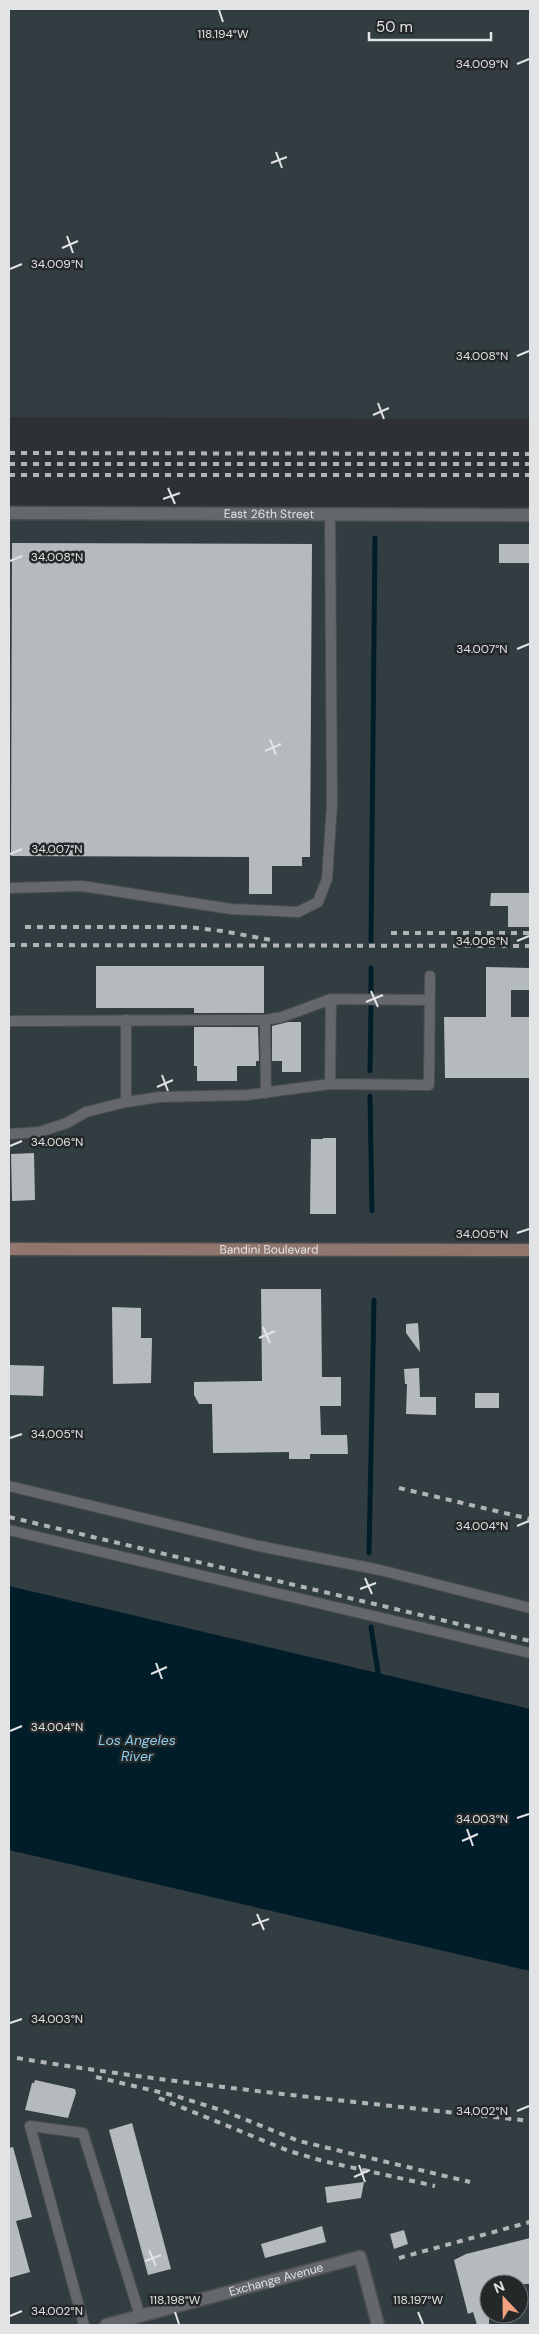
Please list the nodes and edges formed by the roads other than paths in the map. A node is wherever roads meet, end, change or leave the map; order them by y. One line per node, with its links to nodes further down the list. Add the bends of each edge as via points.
1 (9, 513): 2 (street, East 26th Street)
2 (330, 514): 3 (street, East 26th Street); 4 (lane, via 332,804 326,879 318,902 298,912 250,910 82,886)
3 (530, 515)
4 (9, 888)
5 (430, 976): 7 (lane)
6 (331, 999): 7 (lane); 9 (lane); 11 (lane)
7 (430, 1000): 11 (lane, via 429,1085)
8 (126, 1020): 9 (lane); 10 (lane); 13 (lane)
9 (265, 1020): 12 (lane)
10 (9, 1021)
11 (330, 1084): 12 (lane)
12 (266, 1093): 13 (lane, via 160,1097)
13 (126, 1102): 14 (lane, via 86,1112 67,1123 39,1132)
14 (9, 1134)
15 (9, 1249): 16 (main road, Bandini Boulevard)
16 (530, 1250)
17 (9, 1486): 19 (lane, via 259,1546 380,1570)
18 (9, 1530): 20 (lane)
19 (530, 1608)
20 (530, 1654)
21 (140, 2316): 22 (lane, via 83,2132 30,2126); 23 (street, Exchange Avenue); 24 (street, Exchange Avenue, via 360,2257)
22 (84, 2325)
23 (106, 2325)
24 (378, 2325)

